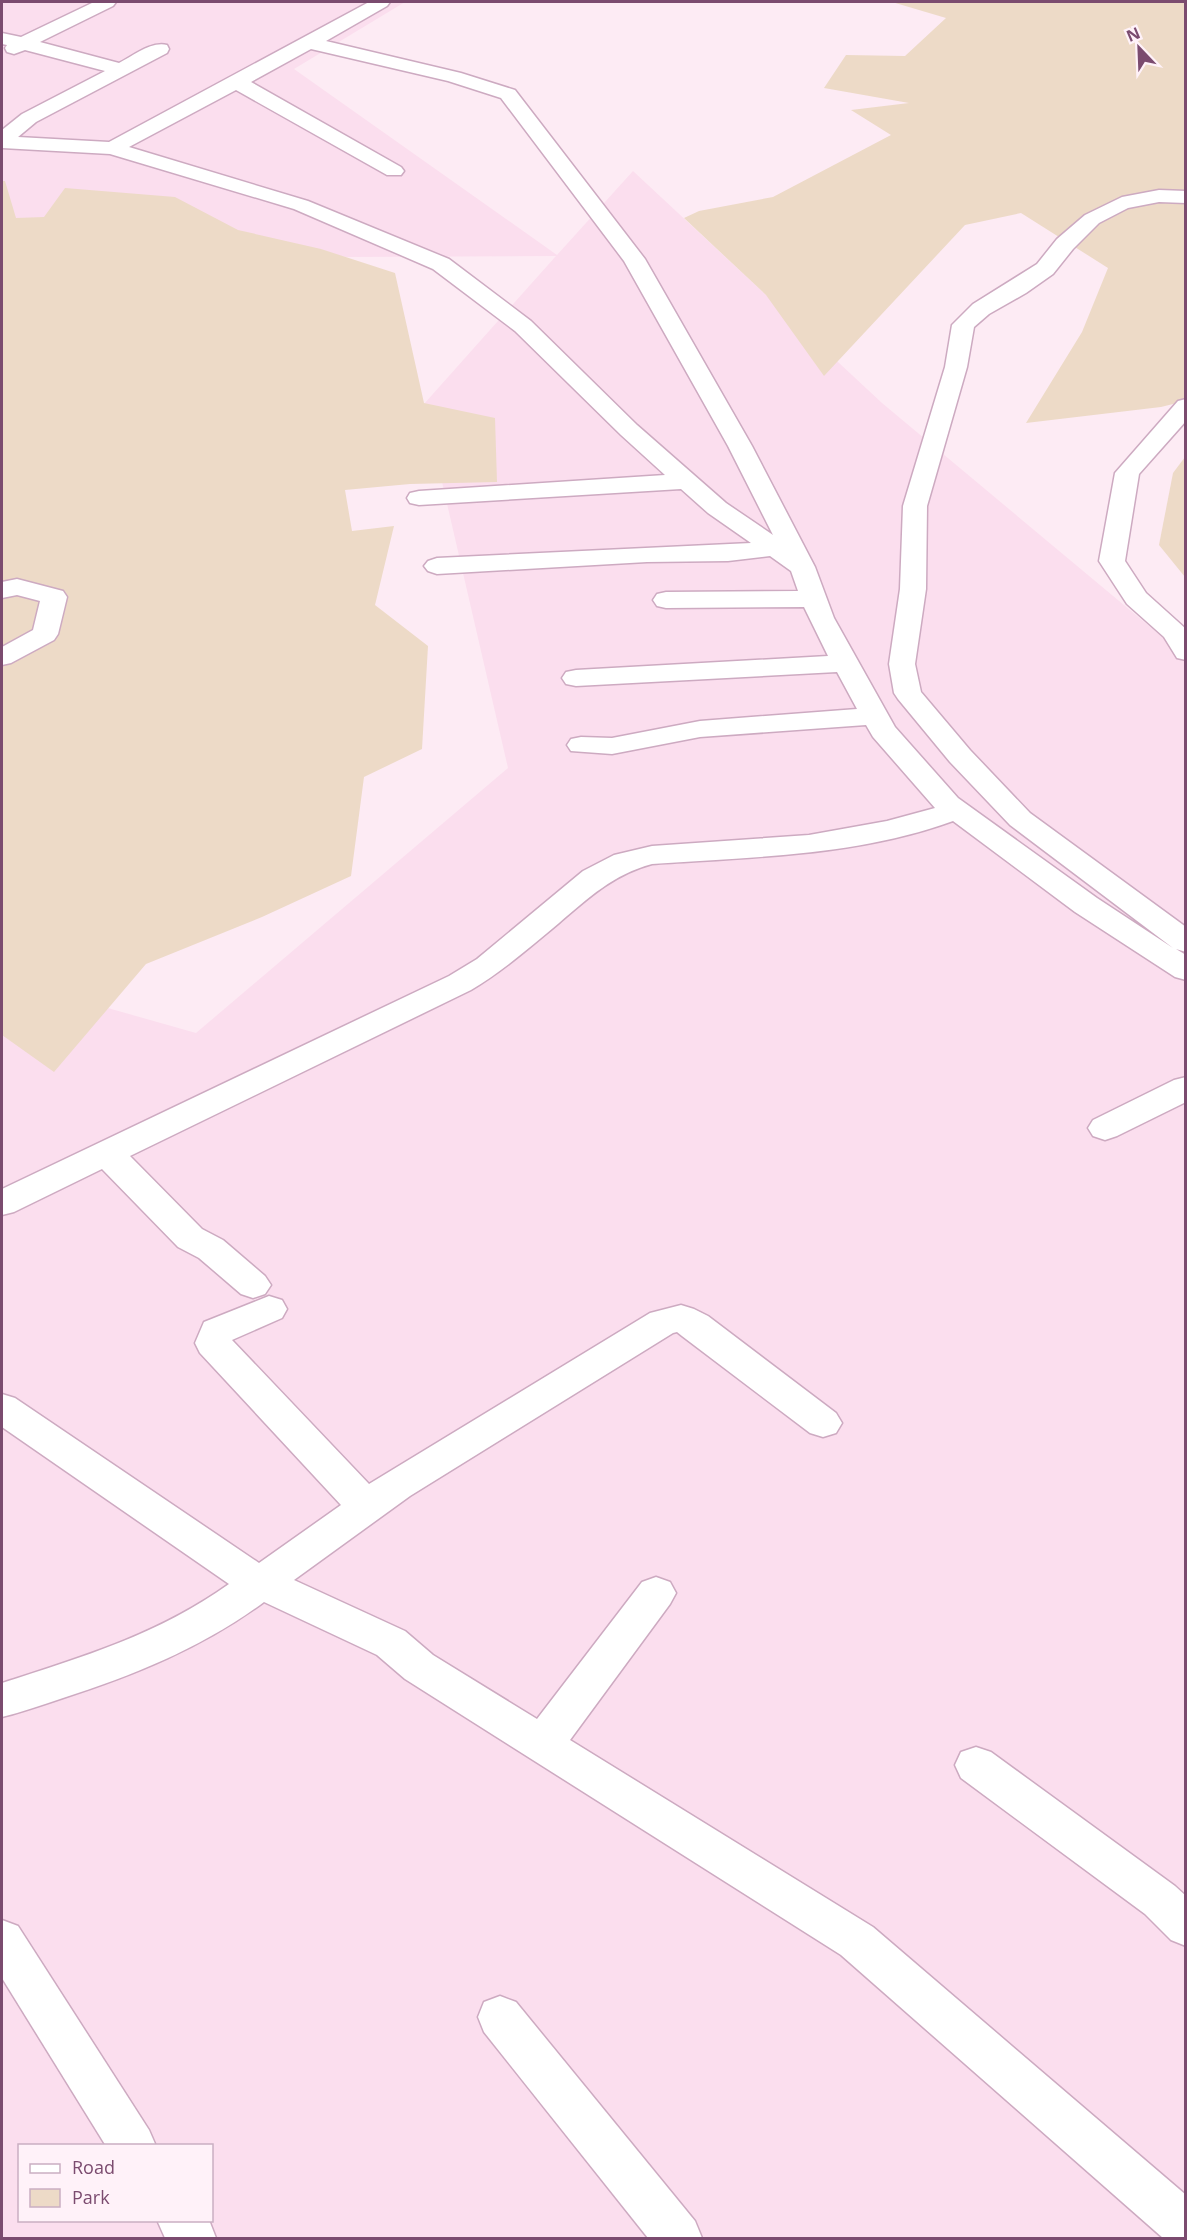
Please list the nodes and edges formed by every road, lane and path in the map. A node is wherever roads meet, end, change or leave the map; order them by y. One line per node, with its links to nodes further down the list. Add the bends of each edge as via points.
1 (108, 2): 5 (street)
2 (381, 2): 4 (street)
3 (2, 38): 5 (street)
4 (309, 42): 9 (street); 19 (street, via 508,94 634,259 740,446)
5 (23, 44): 7 (street); 8 (street)
6 (160, 49): 8 (street)
7 (2, 54)
8 (121, 69): 10 (street, via 29,118)
9 (235, 81): 11 (street); 12 (street)
10 (2, 141): 11 (street)
11 (112, 148): 15 (street, via 301,206 441,264 524,326 629,430)
12 (394, 171)
13 (1185, 197): 30 (street, via 1159,196 1122,203 1092,219 1045,269 981,309 963,325 947,399 915,506 913,589 902,664 908,693 1020,819)
14 (1185, 406): 23 (street, via 1127,473 1112,561 1136,598 1175,633)
15 (689, 481): 16 (street); 17 (street, via 717,508)
16 (419, 498)
17 (775, 548): 18 (street); 19 (street)
18 (436, 566)
19 (802, 567): 21 (street)
20 (2, 590): 24 (street, via 16,587 54,597 45,634)
21 (814, 599): 22 (street); 25 (street)
22 (666, 600)
23 (1185, 652)
24 (2, 657)
25 (846, 663): 26 (street); 27 (street)
26 (576, 678)
27 (875, 716): 28 (street, via 700,729 612,746); 29 (street, via 883,731)
28 (581, 745)
29 (956, 810): 30 (street, via 1086,905); 33 (street, via 923,822 809,844 652,855 624,862 594,878 488,966 459,983)
30 (1182, 956)
31 (1185, 1088): 32 (street)
32 (1105, 1128)
33 (107, 1153): 34 (street); 37 (street, via 190,1238 211,1250 261,1297 217,1332 213,1343)
34 (2, 1203)
35 (2, 1408): 38 (street)
36 (823, 1423): 37 (street, via 681,1318 663,1322)
37 (367, 1507): 38 (street)
38 (262, 1583): 40 (street, via 215,1616 140,1654); 41 (street, via 391,1643 419,1667)
39 (656, 1593): 41 (street)
40 (2, 1700)
41 (542, 1744): 48 (street, via 857,1941)
42 (976, 1765): 43 (street, via 1160,1900)
43 (1185, 1926)
44 (2, 1940): 46 (street)
45 (500, 2017): 50 (street)
46 (132, 2144)
47 (182, 2222): 49 (street)
48 (1185, 2227)
49 (192, 2238)
50 (678, 2238)

